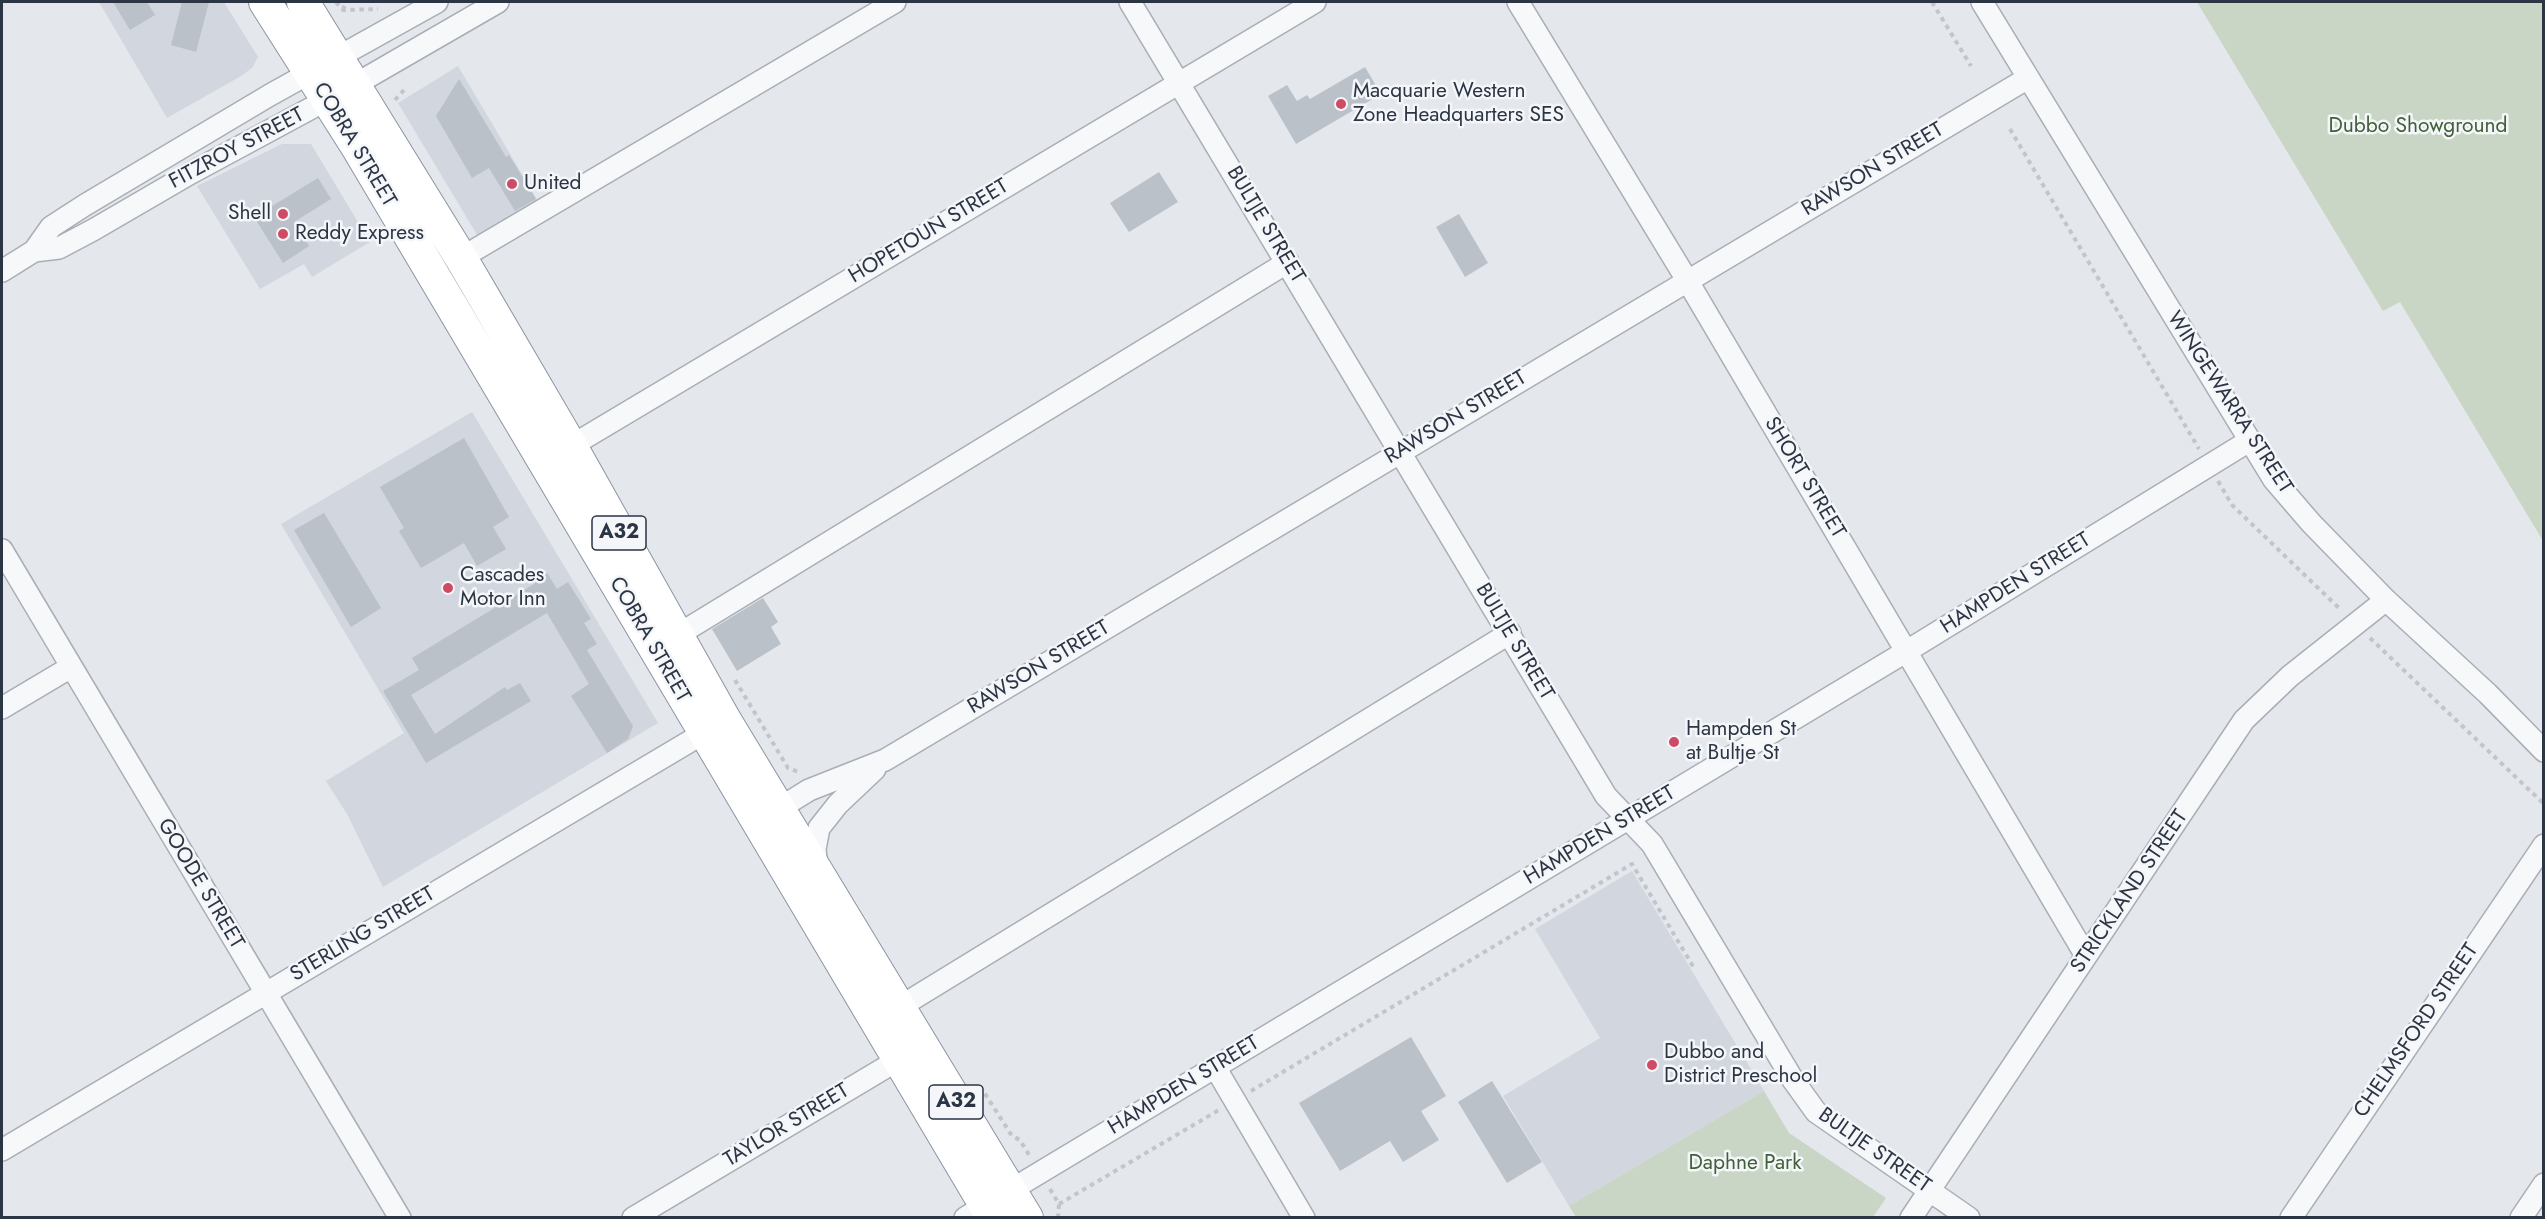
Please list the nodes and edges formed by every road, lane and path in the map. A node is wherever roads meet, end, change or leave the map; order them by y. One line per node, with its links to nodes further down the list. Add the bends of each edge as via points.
1 (265, 2): 17 (highway, COBRA STREET / A32)
2 (303, 2): 15 (highway, COBRA STREET / A32)
3 (336, 2): 14 (path)
4 (346, 2): 14 (path)
5 (437, 2): 15 (street, FITZROY STREET)
6 (498, 2): 20 (street, FITZROY STREET)
7 (895, 2): 23 (street)
8 (1130, 2): 19 (street, BULTJE STREET)
9 (1315, 2): 19 (street, HOPETOUN STREET)
10 (1518, 2): 26 (street, SHORT STREET)
11 (1932, 2): 16 (path)
12 (1982, 2): 18 (street, WINGEWARRA STREET)
13 (384, 6): 14 (path, via 377,10)
14 (343, 10)
15 (338, 56): 17 (street, FITZROY STREET); 20 (highway, COBRA STREET / A32)
16 (1971, 66)
17 (309, 72): 21 (highway, COBRA STREET / A32); 22 (street, FITZROY STREET, via 51,226)
18 (2028, 78): 26 (street, RAWSON STREET); 27 (street, WINGEWARRA STREET)
19 (1178, 83): 24 (street, BULTJE STREET); 28 (street, HOPETOUN STREET)
20 (356, 84): 21 (street, FITZROY STREET); 23 (highway, COBRA STREET / A32)
21 (326, 100): 22 (street, FITZROY STREET, via 59,248); 30 (highway, COBRA STREET / A32)
22 (34, 251): 25 (street, FITZROY STREET)
23 (461, 258): 28 (highway, COBRA STREET / A32)
24 (1288, 262): 29 (street, BULTJE STREET); 34 (street)
25 (2, 271)
26 (1687, 280): 29 (street, RAWSON STREET); 35 (street, SHORT STREET)
27 (2248, 441): 32 (street, WINGEWARRA STREET, via 2296,506); 35 (street, HAMPDEN STREET)
28 (571, 446): 30 (street, HOPETOUN STREET); 34 (highway, COBRA STREET / A32)
29 (1401, 451): 33 (street, BULTJE STREET); 40 (street, RAWSON STREET)
30 (544, 462): 38 (highway, COBRA STREET / A32)
31 (2, 550): 36 (street, GOODE STREET)
32 (2386, 600): 39 (street, WINGEWARRA STREET); 45 (street, STRICKLAND STREET, via 2290,676 2244,720)
33 (1510, 633): 42 (street, BULTJE STREET, via 1605,796); 48 (street)
34 (675, 636): 38 (highway, COBRA STREET / A32)
35 (1907, 651): 42 (street, HAMPDEN STREET); 45 (street, SHORT STREET)
36 (71, 667): 37 (street); 47 (street, GOODE STREET)
37 (2, 708)
38 (714, 727): 41 (highway, COBRA STREET / A32); 44 (highway, COBRA STREET / A32); 47 (street, STERLING STREET)
39 (2544, 751)
40 (885, 760): 41 (street, RAWSON STREET, via 809,790); 44 (street, RAWSON STREET, via 838,804 819,828)
41 (780, 808): 44 (highway, COBRA STREET / A32)
42 (1628, 819): 50 (street, HAMPDEN STREET); 57 (street, BULTJE STREET, via 1652,844 1816,1112)
43 (2544, 845): 67 (street, CHELMSFORD STREET)
44 (812, 889): 48 (highway, COBRA STREET / A32); 49 (highway, COBRA STREET / A32)
45 (2086, 956): 57 (street, STRICKLAND STREET)
46 (1694, 968): 52 (path, via 1632,864)
47 (265, 993): 54 (street, STERLING STREET); 60 (street, GOODE STREET)
48 (900, 1011): 49 (street, via 906,1041); 59 (highway, COBRA STREET / A32)
49 (898, 1060): 59 (highway, COBRA STREET / A32); 61 (street, TAYLOR STREET)
50 (1215, 1067): 55 (street, HAMPDEN STREET); 64 (street)
51 (980, 1085): 55 (path)
52 (1243, 1096)
53 (1223, 1108): 58 (path)
54 (2, 1150)
55 (1040, 1172): 58 (path); 59 (street, HAMPDEN STREET)
56 (2544, 1184): 68 (street)
57 (1930, 1190): 65 (street, STRICKLAND STREET); 66 (street, BULTJE STREET)
58 (1059, 1204): 63 (path)
59 (992, 1209): 62 (highway, COBRA STREET / A32)
60 (400, 1218)
61 (633, 1218)
62 (1027, 1218)
63 (1058, 1218)
64 (1304, 1218)
65 (1911, 1218)
66 (1969, 1218)
67 (2291, 1218)
68 (2521, 1218)

